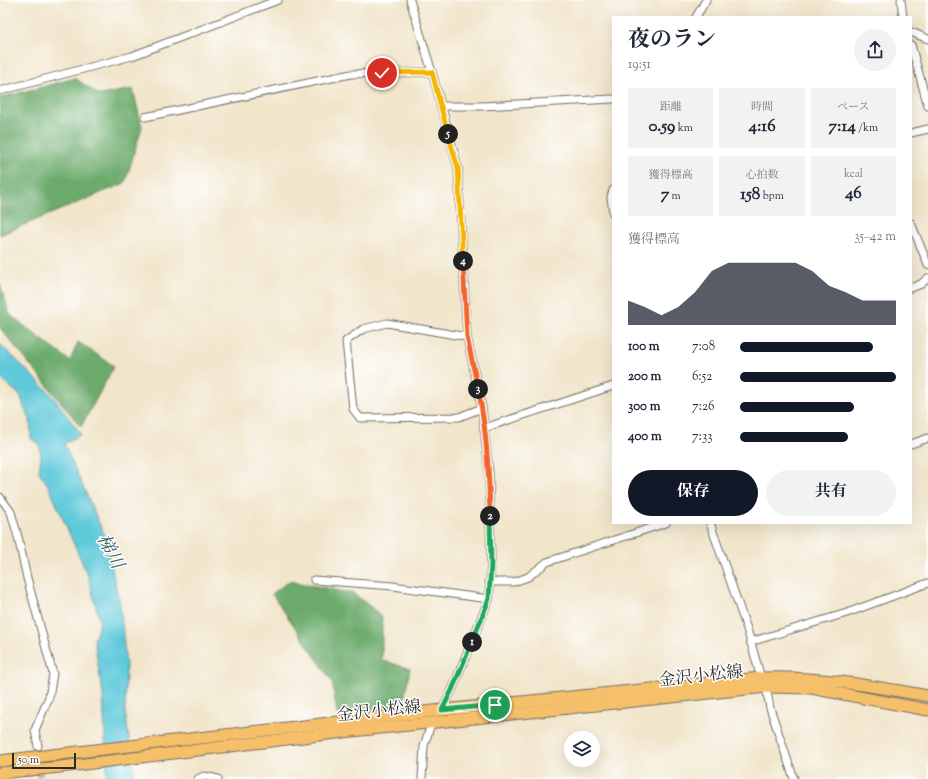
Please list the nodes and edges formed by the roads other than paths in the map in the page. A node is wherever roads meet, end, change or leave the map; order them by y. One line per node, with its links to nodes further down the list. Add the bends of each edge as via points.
1 (278, 0): 11 (street, via 132,56)
2 (410, 0): 10 (street)
3 (706, 0): 5 (street)
4 (901, 0): 6 (street)
5 (697, 16)
6 (903, 16)
7 (912, 32): 8 (street)
8 (928, 39)
9 (912, 49): 14 (street)
10 (432, 72): 13 (street); 15 (street, via 351,74)
11 (0, 91)
12 (612, 99): 13 (street)
13 (441, 106): 24 (street, via 458,168)
14 (928, 106)
15 (145, 117)
16 (928, 129): 17 (street)
17 (912, 133)
18 (612, 194): 19 (street)
19 (612, 205)
20 (912, 225): 21 (street)
21 (928, 265)
22 (928, 278): 23 (street)
23 (912, 288)
24 (467, 337): 26 (street); 26 (street, via 387,323 363,329 346,341 353,409 360,418 377,419 459,416)
25 (612, 386): 27 (street)
26 (482, 408): 27 (street)
27 (484, 428): 34 (street, via 489,473)
28 (928, 438): 29 (street)
29 (912, 444)
30 (0, 497): 43 (street, via 11,512 17,530 53,674 49,697 35,730)
31 (663, 524): 34 (street, via 546,562 528,577 514,582)
32 (710, 524): 37 (street)
33 (314, 580): 36 (street, via 393,586)
34 (489, 582): 36 (street)
35 (928, 583): 37 (street, via 847,614)
36 (489, 599): 40 (street)
37 (750, 642): 38 (street)
38 (764, 683): 39 (main road, 金沢小松線, via 812,678); 40 (main road, 金沢小松線); 41 (main road, 金沢小松線, via 811,688); 42 (main road, 金沢小松線); 49 (street)
39 (928, 696)
40 (442, 710): 44 (main road, 金沢小松線)
41 (928, 710)
42 (431, 724): 45 (main road, 金沢小松線); 48 (street, via 424,746)
43 (38, 746)
44 (0, 761)
45 (0, 773)
46 (198, 779): 47 (street, via 204,776)
47 (218, 779)
48 (422, 779)
49 (794, 779)

